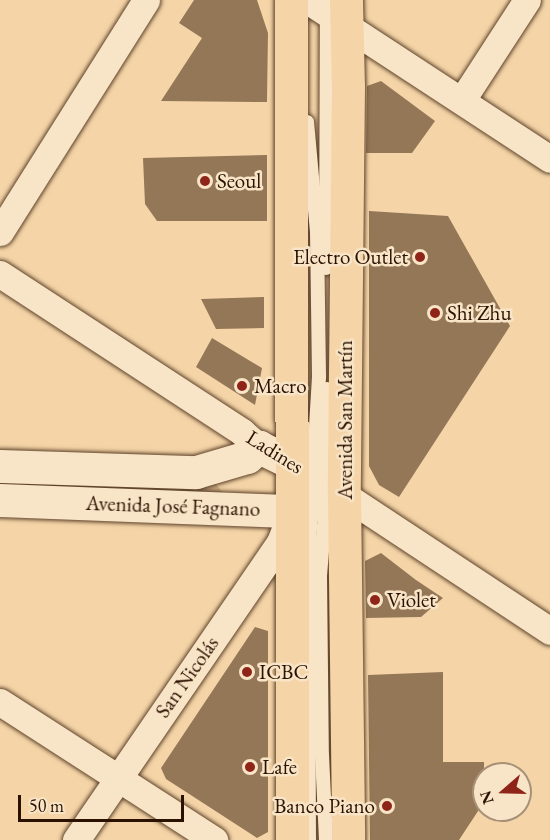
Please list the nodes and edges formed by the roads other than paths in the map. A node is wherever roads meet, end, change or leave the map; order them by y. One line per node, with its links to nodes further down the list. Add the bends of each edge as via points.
1 (146, 0): 7 (street)
2 (528, 0): 4 (street)
3 (318, 6): 4 (street); 11 (main road, Avenida San Martín); 11 (main road, Avenida San Martín)
4 (462, 100): 6 (street)
5 (307, 105): 11 (lane, via 317,232 319,377)
6 (550, 159)
7 (0, 232)
8 (0, 274): 9 (street, Ladines, via 242,432)
9 (259, 447): 10 (street, Avenida José Fagnano, via 247,457 196,472); 11 (street, Ladines)
10 (0, 466)
11 (315, 491): 12 (street, Avenida José Fagnano); 13 (street, Ladines); 15 (street, San Nicolás); 18 (main road, Avenida San Martín); 19 (lane, via 308,576); 20 (lane); 21 (main road, Avenida San Martín)
12 (0, 500)
13 (550, 631)
14 (0, 702): 15 (street)
15 (116, 778): 16 (street, San Nicolás); 17 (street)
16 (76, 840)
17 (214, 840)
18 (292, 840)
19 (309, 840)
20 (326, 840)
21 (348, 840)

